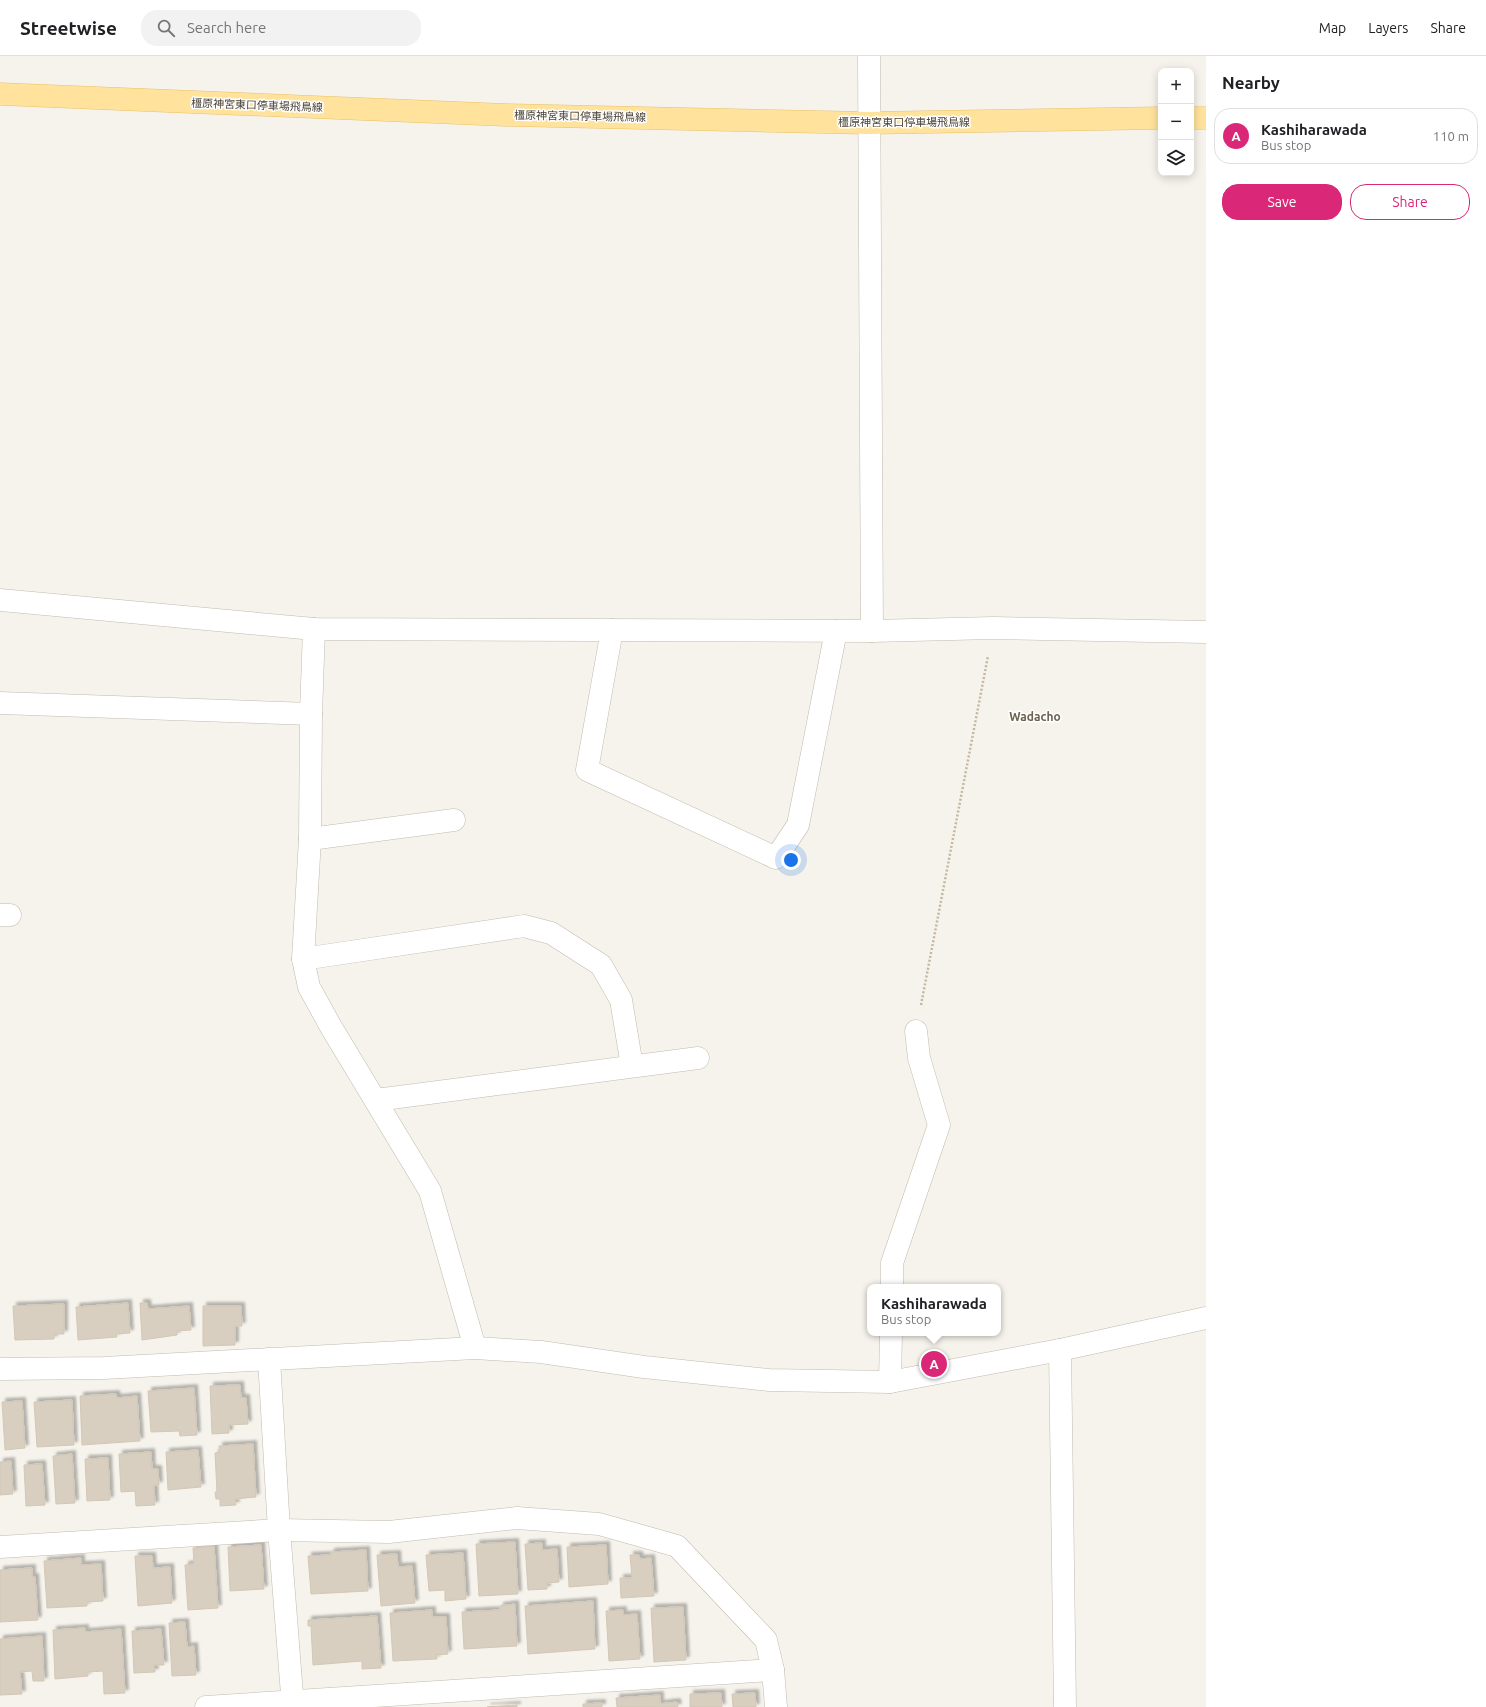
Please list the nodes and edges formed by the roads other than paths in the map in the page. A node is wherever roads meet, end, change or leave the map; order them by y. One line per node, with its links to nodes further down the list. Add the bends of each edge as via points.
1 (869, 56): 6 (street)
2 (0, 94): 6 (main road, 橿原神宮東口停車場飛鳥線, via 506,115)
3 (1158, 118): 6 (main road, 橿原神宮東口停車場飛鳥線)
4 (1194, 118): 5 (main road)
5 (1206, 118)
6 (868, 123): 11 (street)
7 (0, 600): 8 (street)
8 (314, 629): 9 (street); 14 (street)
9 (612, 630): 10 (street); 10 (street, via 587,770 776,858 798,825)
10 (836, 631): 11 (street)
11 (872, 631): 12 (street, via 993,628)
12 (1206, 632)
13 (0, 703): 14 (street)
14 (311, 714): 16 (street)
15 (454, 820): 16 (street)
16 (310, 839): 17 (street)
17 (303, 959): 20 (street, via 524,926 550,934 601,965 621,1000); 21 (street, via 309,986)
18 (916, 1032): 22 (street, via 919,1058 939,1125 892,1263)
19 (698, 1058): 20 (street)
20 (632, 1066): 21 (street)
21 (376, 1100): 25 (street, via 430,1191)
22 (892, 1284)
23 (1206, 1318): 26 (street)
24 (891, 1336): 29 (street)
25 (475, 1348): 27 (street); 29 (street, via 541,1352 644,1367 769,1380)
26 (1060, 1350): 29 (street); 36 (street)
27 (269, 1359): 28 (street, via 104,1368); 30 (street)
28 (0, 1369)
29 (890, 1382)
30 (279, 1530): 31 (street); 32 (street, via 389,1532 517,1518 599,1524 676,1546 766,1640); 33 (street)
31 (0, 1547)
32 (773, 1670): 33 (street); 35 (street)
33 (293, 1704): 34 (street)
34 (206, 1707)
35 (776, 1707)
36 (1065, 1707)

